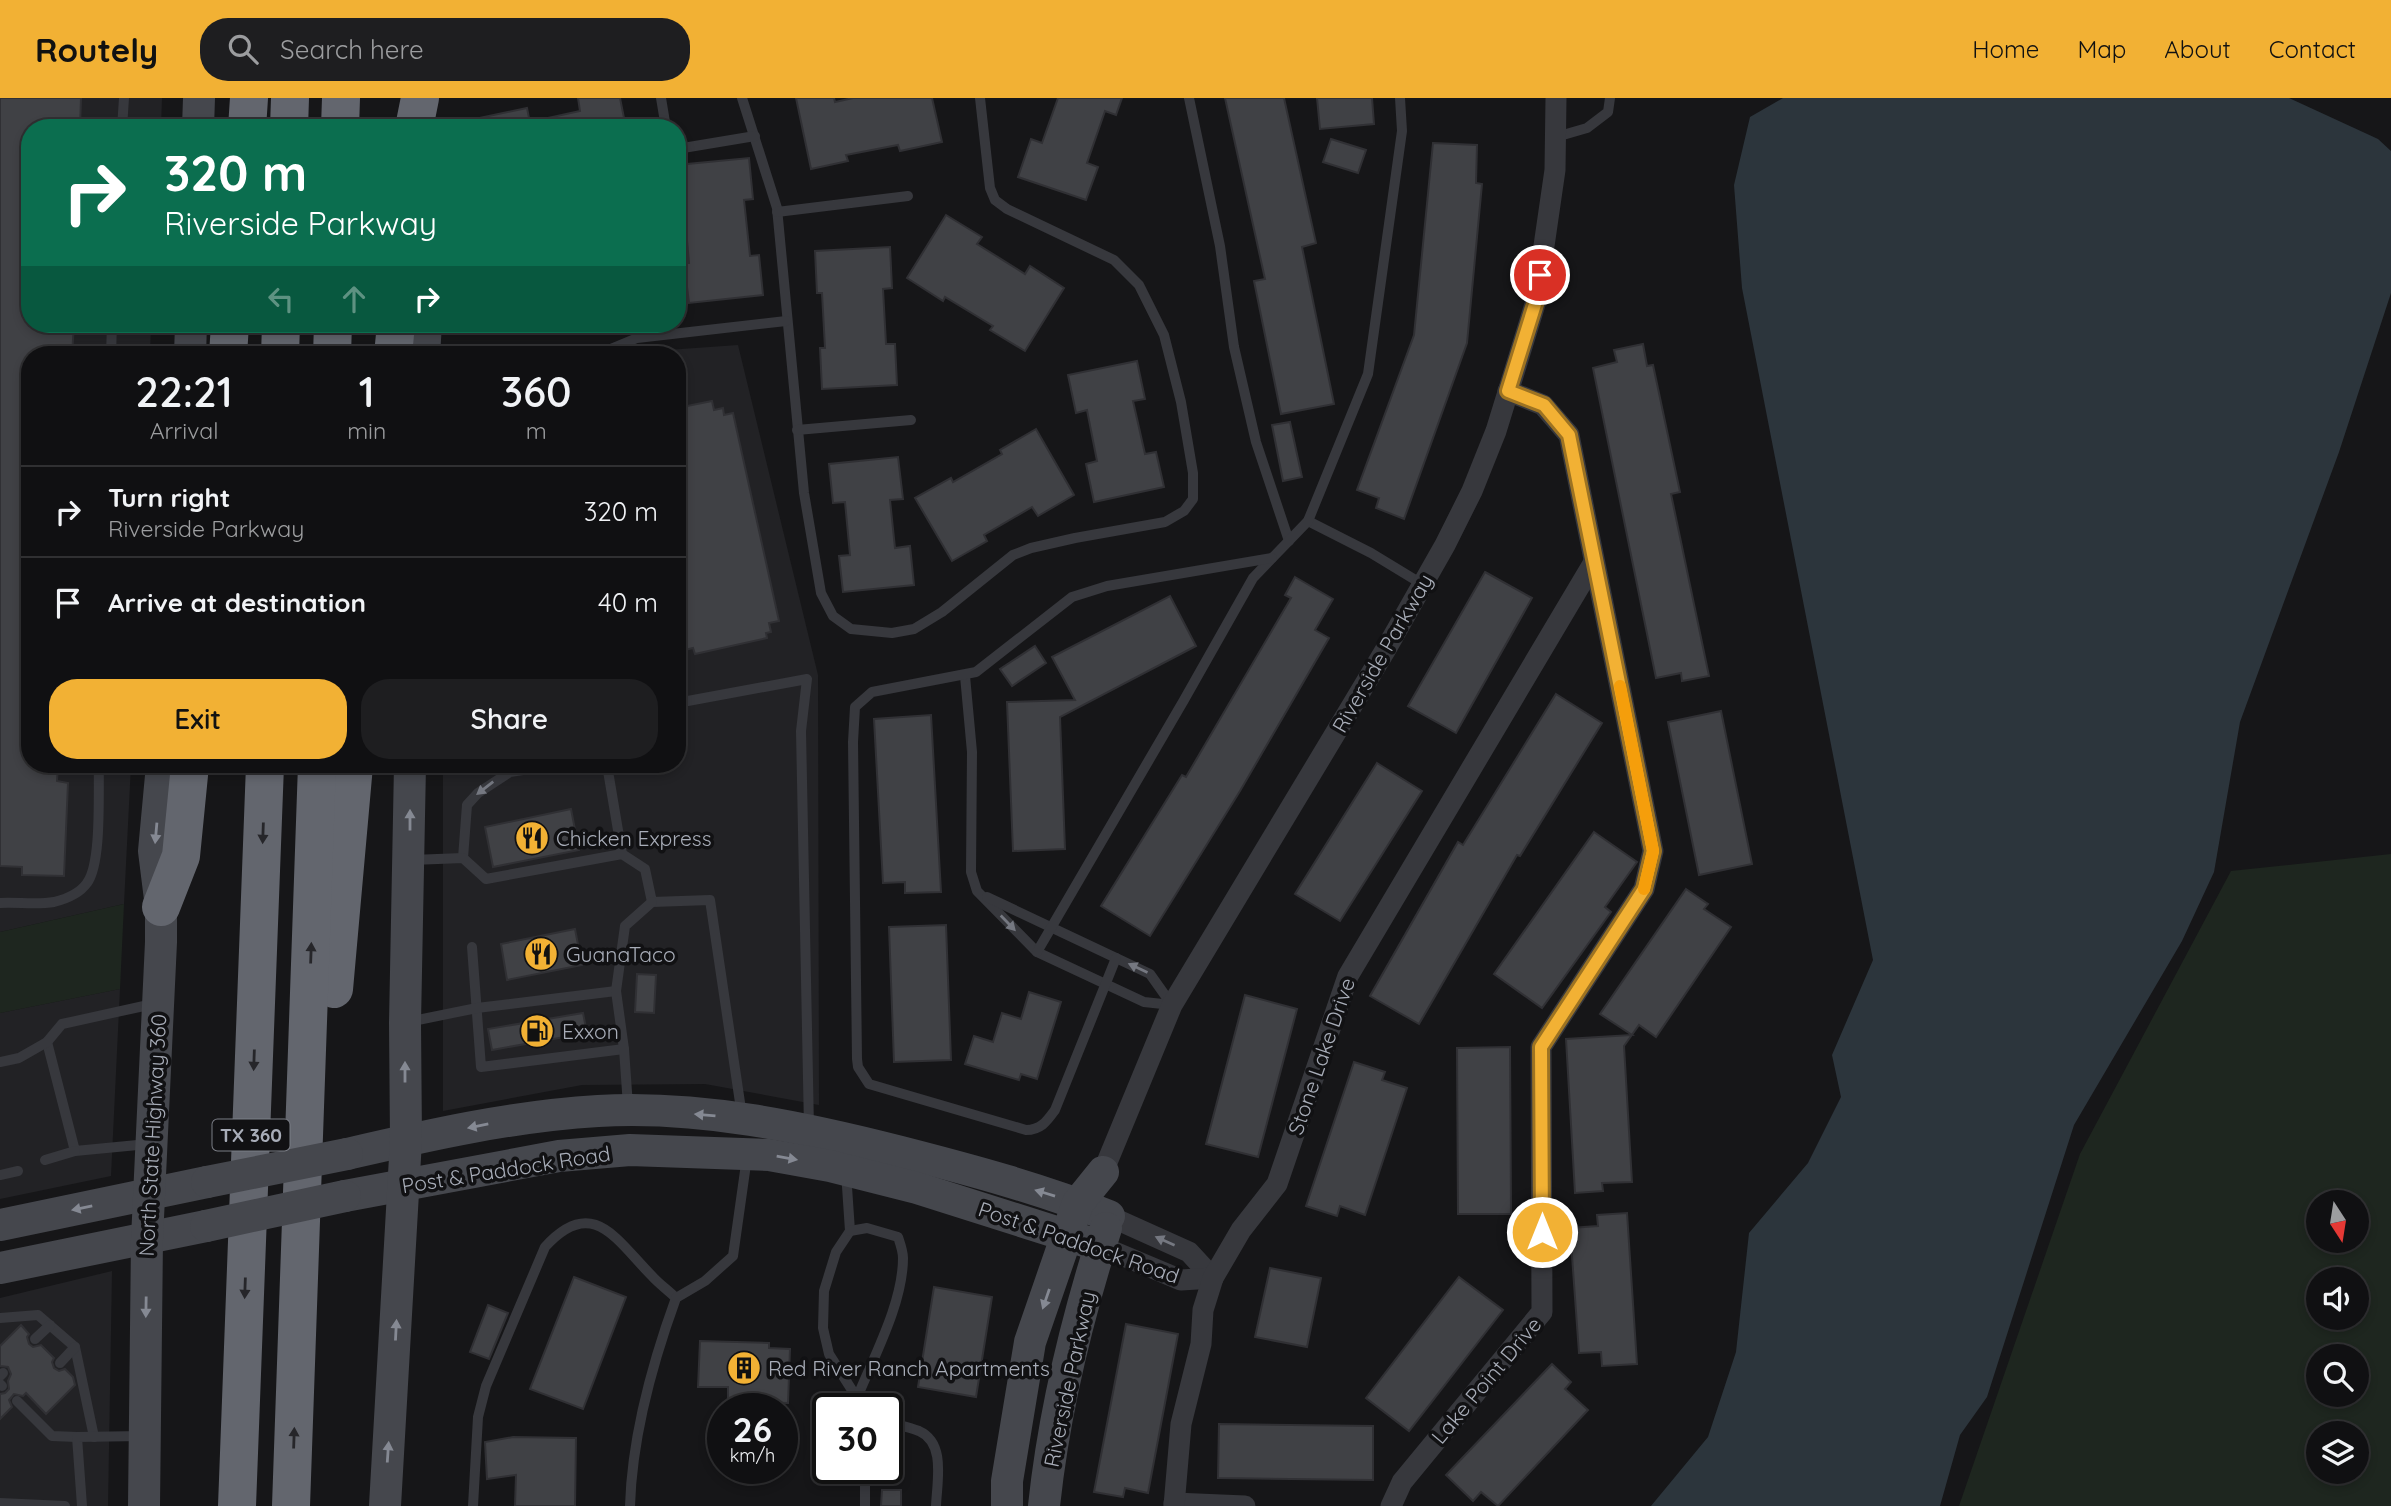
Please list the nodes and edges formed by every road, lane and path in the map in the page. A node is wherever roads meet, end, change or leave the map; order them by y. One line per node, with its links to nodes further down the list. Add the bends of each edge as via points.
1 (124, 98): 15 (lane)
2 (200, 98): 16 (street)
3 (249, 98): 17 (highway)
4 (290, 98): 18 (highway)
5 (341, 98): 19 (highway)
6 (420, 98): 20 (highway)
7 (431, 98): 21 (street)
8 (661, 98): 22 (lane)
9 (742, 98): 23 (lane)
10 (980, 98): 34 (lane, via 995,200 1114,260 1139,285 1164,335 1181,402 1193,499 1164,522 1064,540 1013,555 914,629 892,633 851,629 833,617 821,593)
11 (1189, 98): 36 (lane, via 1220,246 1234,347 1256,442)
12 (1400, 98): 35 (lane, via 1402,131 1368,374)
13 (1556, 98): 24 (street, Riverside Parkway)
14 (1610, 98): 24 (lane, via 1608,112 1587,128)
15 (123, 119)
16 (199, 119)
17 (248, 119)
18 (289, 119)
19 (340, 119)
20 (416, 119)
21 (431, 119)
22 (664, 119)
23 (755, 136): 25 (lane); 27 (lane)
24 (1556, 137): 32 (street, Riverside Parkway, via 1536,301)
25 (686, 148)
26 (908, 196): 27 (lane)
27 (777, 212): 28 (lane)
28 (786, 320): 29 (lane); 34 (lane)
29 (686, 332)
30 (678, 333): 31 (lane, via 637,338)
31 (618, 346)
32 (1508, 391): 38 (street, Lake Point Drive, via 1544,405 1569,435); 39 (street, Riverside Parkway, via 1472,491)
33 (911, 420): 34 (lane)
34 (797, 430)
35 (1308, 521): 36 (lane); 39 (lane)
36 (1289, 541): 37 (lane)
37 (1272, 558): 40 (lane, via 1107,586 1072,597); 58 (lane, via 1253,578)
38 (1594, 562): 94 (street, Stone Lake Drive, via 1348,976 1277,1184 1241,1230); 124 (street, Lake Point Drive, via 1653,851 1644,889 1541,1047 1542,1312 1402,1482)
39 (1422, 584): 65 (street, Riverside Parkway)
40 (965, 676): 54 (lane, via 972,752 971,873); 62 (lane, via 872,692 855,707 859,1067 869,1083 1033,1130 1045,1124 1055,1110)
41 (686, 701): 74 (lane, via 807,679 801,745)
42 (99, 773): 56 (lane, via 97,844 87,883 74,895 54,902)
43 (161, 773): 57 (street, North State Highway 360, one-way to 57, via 154,851)
44 (189, 773): 57 (highway, via 181,856)
45 (265, 773): 114 (highway, TX 360, one-way to 114)
46 (317, 773): 72 (highway, TX 360, one-way to 46)
47 (353, 773): 72 (highway, via 326,1079)
48 (410, 773): 53 (street, one-way to 48)
49 (508, 773): 52 (lane, one-way to 52, via 467,805)
50 (608, 773): 51 (lane)
51 (622, 854): 52 (lane, via 486,879); 55 (lane, via 645,869)
52 (463, 858): 53 (lane)
53 (410, 860): 67 (street)
54 (980, 894): 58 (lane); 60 (lane, one-way to 60)
55 (652, 902): 63 (lane, via 625,926); 73 (lane, via 710,900)
56 (0, 904)
57 (161, 907): 64 (street, North State Highway 360)
58 (1052, 925): 60 (lane); 61 (lane)
59 (472, 947): 66 (lane)
60 (1037, 952): 62 (lane)
61 (1116, 958): 62 (lane); 65 (lane, one-way to 61, via 1150,974)
62 (1105, 984): 65 (lane, via 1144,1002)
63 (616, 990): 66 (lane); 69 (lane)
64 (159, 1003): 68 (lane, via 62,1024); 76 (street, North State Highway 360)
65 (1172, 1005): 82 (street, Riverside Parkway)
66 (477, 1007): 67 (lane); 69 (lane, via 481,1067)
67 (405, 1023): 75 (street, one-way to 67)
68 (47, 1042): 70 (lane, via 19,1058); 77 (lane)
69 (624, 1049): 71 (lane)
70 (0, 1062)
71 (628, 1111): 73 (street, Post & Paddock Road, one-way to 71); 75 (street, Post & Paddock Road, one-way to 75, via 511,1120)
72 (306, 1119): 115 (highway, TX 360, one-way to 72)
73 (743, 1119): 74 (street, Post & Paddock Road); 78 (street)
74 (809, 1129): 86 (street, Post & Paddock Road, one-way to 74)
75 (406, 1140): 84 (street); 85 (street, Post & Paddock Road, bridge)
76 (151, 1144): 77 (lane); 85 (street, North State Highway 360)
77 (75, 1151): 79 (lane)
78 (748, 1154): 80 (street, Post & Paddock Road, one-way to 80); 84 (street, Post & Paddock Road, via 631,1150 559,1156); 95 (lane, via 733,1256 705,1281)
79 (45, 1160)
80 (845, 1170): 89 (lane); 90 (street, Post & Paddock Road)
81 (18, 1171): 83 (lane)
82 (1103, 1172): 86 (street, Riverside Parkway); 87 (street, Riverside Parkway)
83 (0, 1175)
84 (404, 1185): 91 (street, Post & Paddock Road, bridge); 116 (street, one-way to 84)
85 (149, 1193): 88 (street, Post & Paddock Road, one-way to 88); 91 (street, North State Highway 360)
86 (1079, 1203): 87 (street, Post & Paddock Road); 90 (street, Riverside Parkway)
87 (1110, 1216): 92 (street, Riverside Parkway); 94 (street, Post & Paddock Road, one-way to 87, via 1189,1252)
88 (0, 1225)
89 (850, 1231): 101 (lane, via 836,1252 824,1291 823,1328 829,1354); 102 (lane, via 880,1229 898,1237 904,1256 892,1312)
90 (1068, 1234): 92 (street, Post & Paddock Road); 121 (street, Riverside Parkway, one-way to 121, via 1030,1342)
91 (147, 1239): 93 (street, Post & Paddock Road); 105 (street, North State Highway 360, one-way to 105)
92 (1100, 1246): 94 (street, Post & Paddock Road, via 1181,1280); 122 (street, Riverside Parkway, via 1065,1377)
93 (0, 1268)
94 (1213, 1278): 110 (street, Stone Lake Drive, via 1181,1424)
95 (676, 1297): 117 (lane, via 613,1233 595,1224 575,1224 557,1234 545,1247 486,1386 478,1417); 118 (lane, via 655,1360 631,1471)
96 (0, 1318): 97 (lane, via 38,1315)
97 (50, 1325): 98 (lane); 99 (lane)
98 (35, 1339)
99 (75, 1347): 100 (lane); 107 (lane)
100 (60, 1363)
101 (852, 1393)
102 (863, 1393)
103 (22, 1400): 106 (lane, via 52,1436)
104 (903, 1426): 120 (lane, via 931,1438 937,1449)
105 (145, 1436): 107 (lane); 113 (street, North State Highway 360)
106 (77, 1437): 107 (lane); 112 (lane)
107 (94, 1437)
108 (865, 1484): 119 (lane)
109 (0, 1503): 111 (lane)
110 (1174, 1504): 123 (street)
111 (65, 1506)
112 (82, 1506)
113 (144, 1506)
114 (237, 1506)
115 (291, 1506)
116 (385, 1506)
117 (473, 1506)
118 (630, 1506)
119 (865, 1506)
120 (936, 1506)
121 (1007, 1506)
122 (1044, 1506)
123 (1245, 1506)
124 (1391, 1506)

